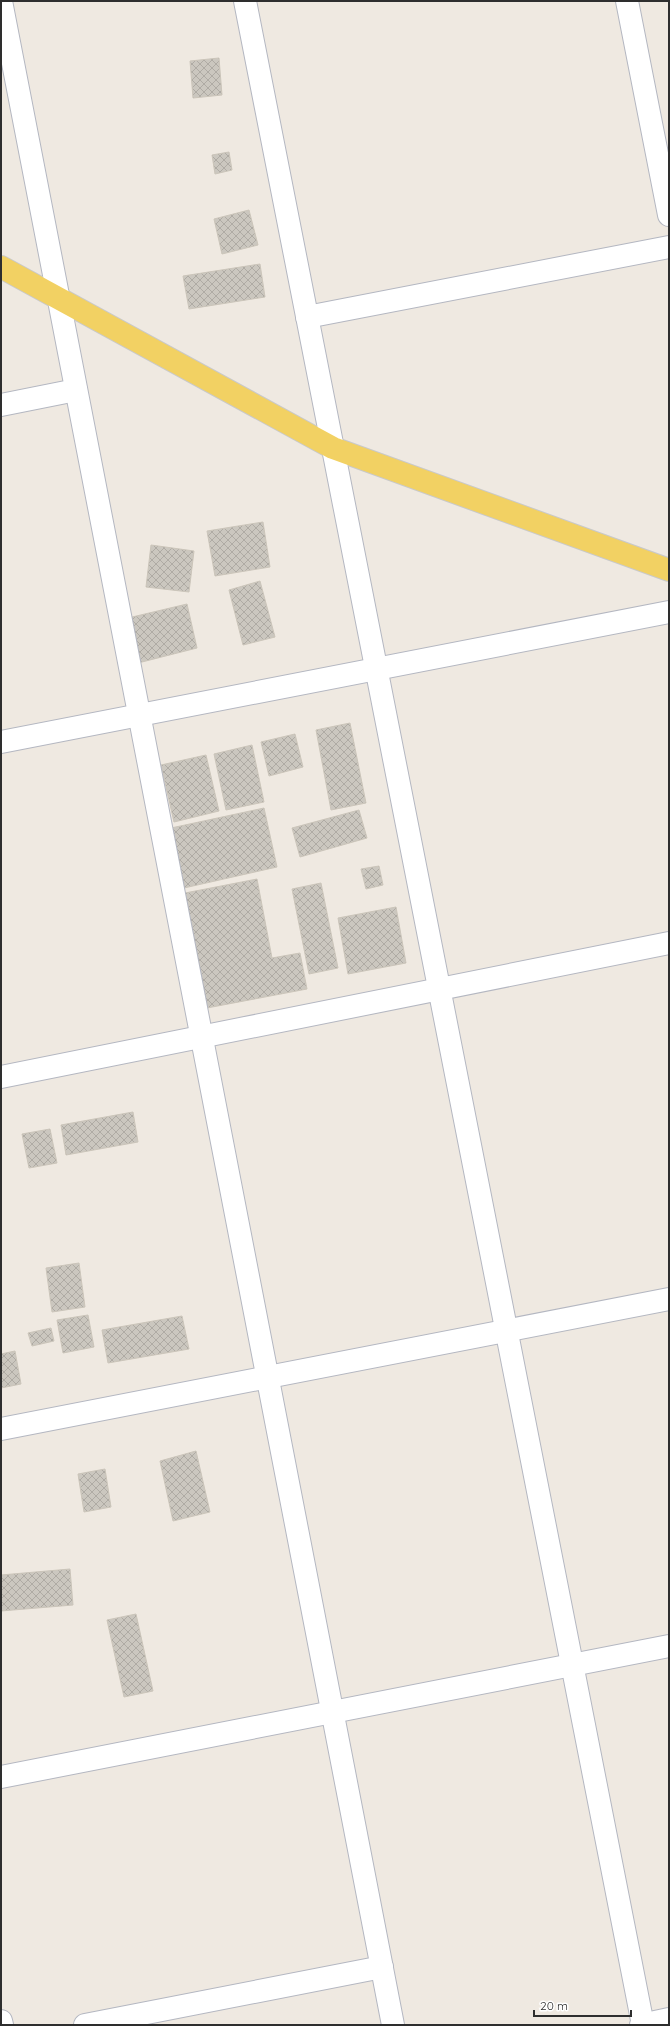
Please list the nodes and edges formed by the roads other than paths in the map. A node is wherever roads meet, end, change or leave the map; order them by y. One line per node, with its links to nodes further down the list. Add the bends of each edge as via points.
1 (1, 1): 7 (street)
2 (245, 1): 8 (street)
3 (627, 1): 4 (street)
4 (669, 215)
5 (669, 247): 8 (street)
6 (1, 267): 7 (main road)
7 (58, 299): 9 (street); 11 (main road)
8 (307, 317): 11 (street)
9 (76, 390): 10 (street); 15 (street)
10 (1, 405)
11 (333, 448): 12 (main road); 14 (street)
12 (669, 570)
13 (669, 612): 14 (street)
14 (377, 669): 15 (street); 18 (street)
15 (139, 715): 16 (street); 19 (street)
16 (1, 742)
17 (669, 943): 18 (street)
18 (440, 988): 19 (street); 22 (street)
19 (202, 1037): 20 (street); 23 (street)
20 (1, 1077)
21 (669, 1299): 22 (street)
22 (506, 1330): 23 (street); 26 (street)
23 (267, 1378): 24 (street); 27 (street)
24 (1, 1429)
25 (669, 1646): 26 (street)
26 (572, 1665): 27 (street); 35 (street)
27 (332, 1713): 28 (street); 29 (street)
28 (1, 1777)
29 (382, 1967): 33 (street); 34 (street)
30 (1, 2020): 32 (street)
31 (669, 2020): 35 (street)
32 (2, 2025)
33 (86, 2025)
34 (393, 2025)
35 (643, 2025)

